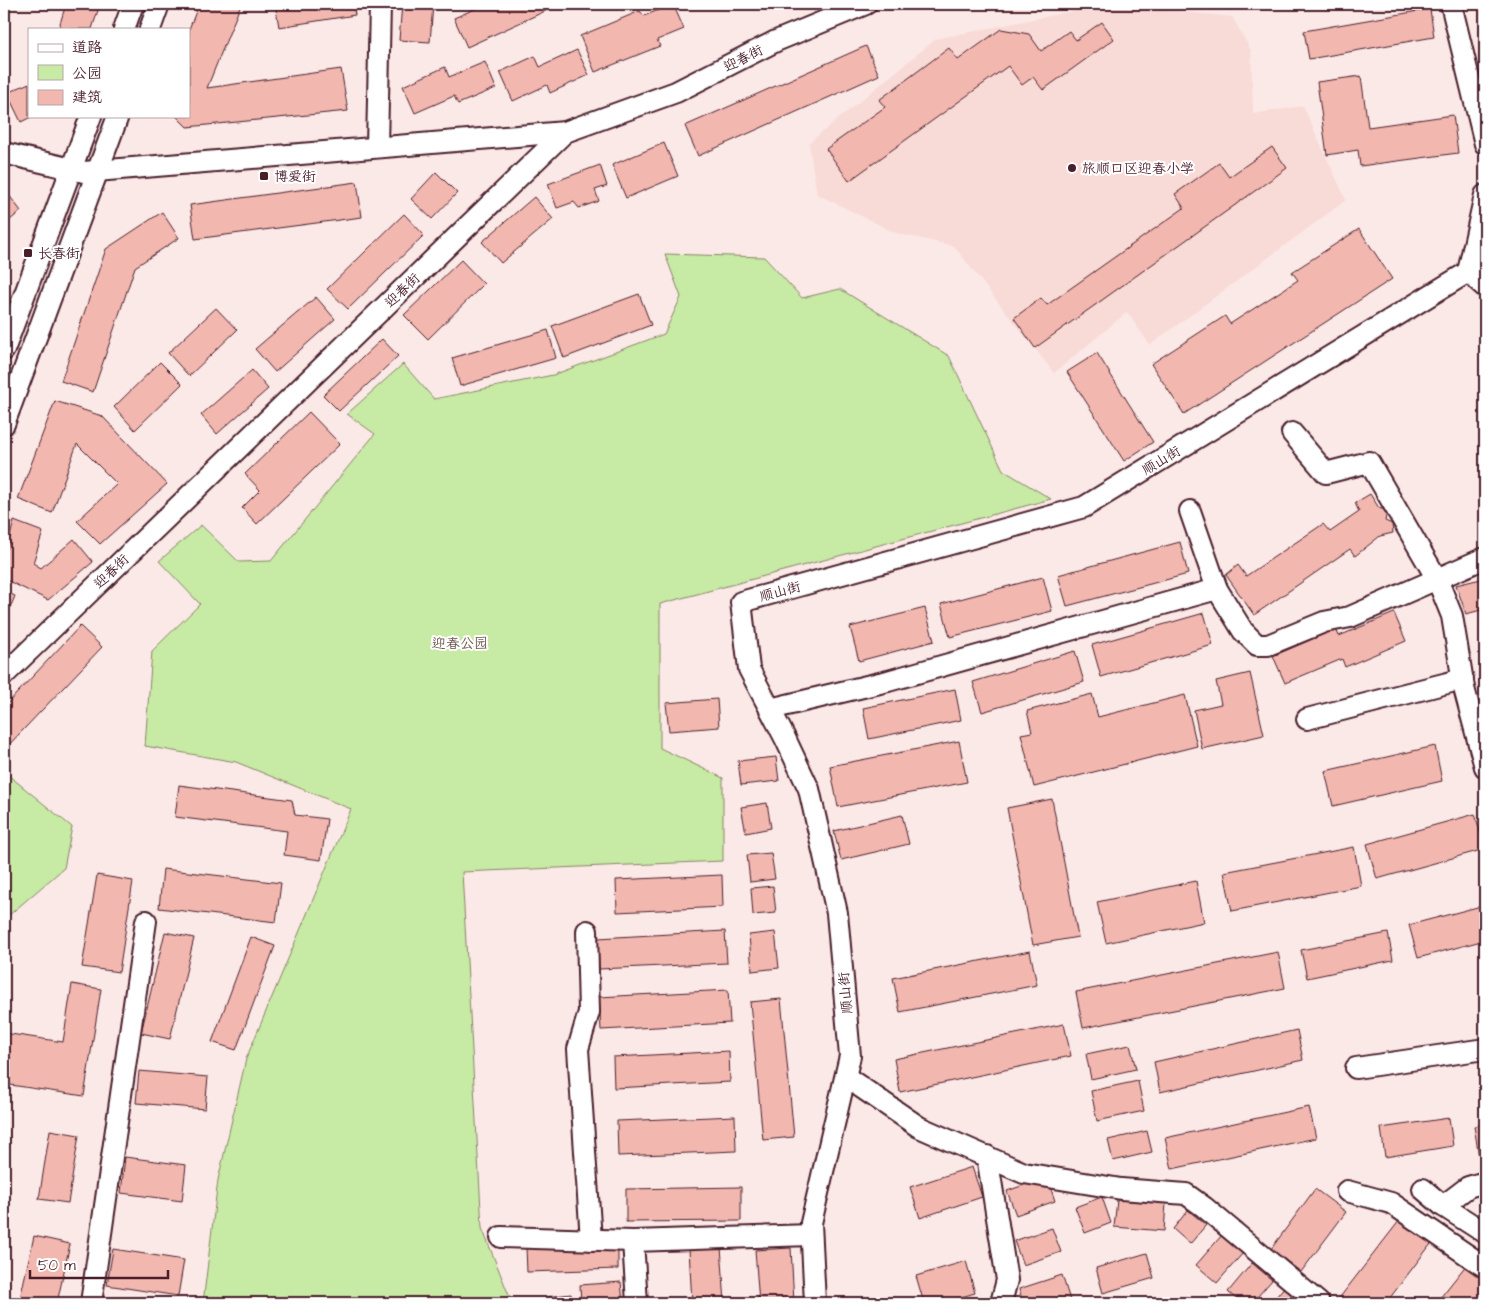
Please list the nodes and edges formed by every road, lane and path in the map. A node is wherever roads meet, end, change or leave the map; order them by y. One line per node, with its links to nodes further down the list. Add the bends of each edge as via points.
1 (134, 4): 6 (street)
2 (159, 4): 7 (street)
3 (380, 4): 12 (street)
4 (866, 4): 10 (street, 迎春街, via 776,41 676,92)
5 (1451, 4): 11 (street)
6 (124, 28)
7 (150, 28)
8 (90, 118): 14 (street)
9 (117, 118): 15 (street)
10 (565, 132): 12 (street); 26 (street, 迎春街)
11 (1485, 144)
12 (378, 147): 15 (street)
13 (4, 153): 14 (street)
14 (72, 169): 15 (street); 19 (street)
15 (97, 171): 20 (street)
16 (1485, 196): 17 (street)
17 (1468, 272): 18 (street); 28 (street, 顺山街, via 1084,507 741,602 748,669)
18 (1485, 287)
19 (4, 350)
20 (4, 424)
21 (1292, 433): 24 (street, via 1326,473 1369,462)
22 (1190, 511): 25 (street)
23 (1485, 558): 24 (street)
24 (1437, 579): 25 (street, via 1350,617 1324,622 1268,645 1257,645 1244,631); 27 (street, via 1452,616)
25 (1217, 589): 28 (street, via 888,681)
26 (4, 675)
27 (1462, 679): 29 (street); 30 (street)
28 (770, 709): 35 (street, 顺山街, via 809,789 837,913 850,1056)
29 (1307, 719)
30 (1485, 767)
31 (146, 921): 47 (street)
32 (587, 931): 44 (street, via 589,1012 578,1049)
33 (1485, 1048): 34 (street)
34 (1356, 1068)
35 (846, 1077): 36 (street, via 919,1127); 42 (street, 顺山街, via 811,1223)
36 (987, 1156): 50 (street, via 1007,1280); 51 (street, via 1024,1172 1121,1189 1186,1194)
37 (1485, 1182): 40 (street, via 1468,1187)
38 (1423, 1189): 40 (street)
39 (1348, 1191): 46 (street, via 1391,1203)
40 (1443, 1206): 41 (street)
41 (1485, 1233)
42 (811, 1235): 45 (street); 49 (street, 顺山街)
43 (501, 1237): 44 (street)
44 (591, 1240): 45 (street)
45 (633, 1241): 48 (street)
46 (1485, 1267)
47 (91, 1303)
48 (637, 1303)
49 (814, 1303)
50 (1001, 1303)
51 (1319, 1303)

